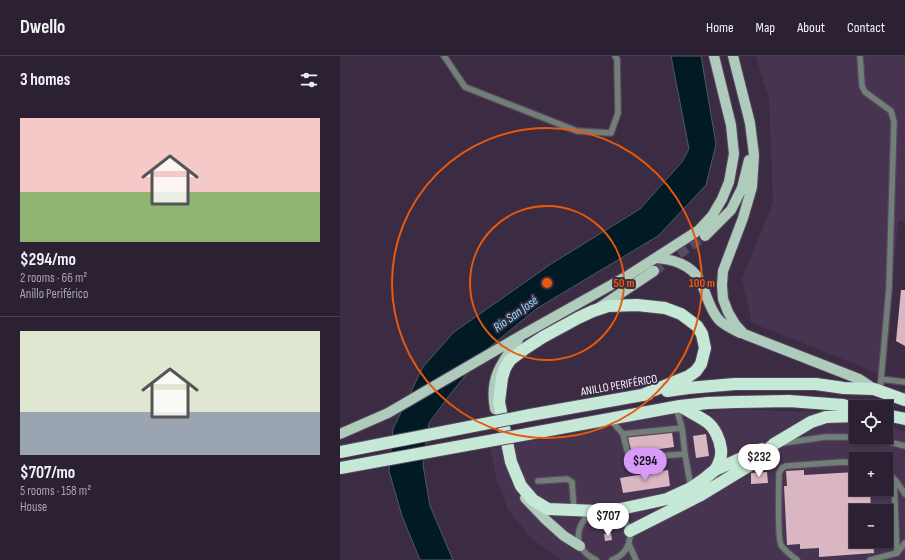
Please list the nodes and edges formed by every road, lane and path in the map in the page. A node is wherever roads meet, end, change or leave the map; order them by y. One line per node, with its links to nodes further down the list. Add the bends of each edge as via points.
1 (444, 56): 2 (lane, via 465,87 577,131 611,133 618,113)
2 (615, 56)
3 (714, 56): 8 (main road, via 732,125 734,154 729,182 722,200 699,230)
4 (733, 56): 6 (main road)
5 (860, 56): 14 (lane, via 862,86 865,92 891,110 894,122 889,288)
6 (750, 123): 7 (main road, via 748,161 742,188 731,210); 11 (main road, via 754,155 752,187 722,271 723,299 735,324)
7 (705, 236)
8 (656, 258): 11 (main road, via 676,261 694,272 720,321); 12 (main road)
9 (654, 271): 10 (main road)
10 (593, 311): 15 (highway, via 608,306 637,305 665,308 681,314 697,326 702,334 705,348 701,364 696,371); 39 (highway, via 543,337 510,360 504,368 499,402 511,462 521,486 533,500 548,509)
11 (744, 334): 14 (main road)
12 (522, 335): 24 (main road, via 388,413); 45 (main road, via 502,362 494,383 493,401 505,463 516,487 528,501 564,536)
13 (905, 382): 14 (lane)
14 (879, 387): 15 (highway, ANILLO PERIFÉRICO, via 735,384); 16 (highway, ANILLO PERIFÉRICO)
15 (642, 395): 30 (highway, ANILLO PERIFÉRICO, bridge)
16 (905, 400)
17 (678, 407): 18 (highway, via 735,402 788,402); 21 (highway); 23 (lane); 34 (highway, via 707,422 713,428 722,450)
18 (849, 407)
19 (849, 416): 28 (highway, via 826,417 811,422)
20 (893, 416): 22 (highway)
21 (610, 419): 25 (lane); 33 (highway, bridge)
22 (905, 419)
23 (682, 428): 25 (lane); 31 (lane)
24 (340, 434)
25 (623, 434): 31 (lane, via 628,454 633,458)
26 (849, 437): 28 (lane, via 802,439)
27 (893, 443): 29 (lane)
28 (774, 444): 34 (highway); 42 (highway, via 750,465 699,496)
29 (905, 446)
30 (340, 452)
31 (685, 454): 37 (lane)
32 (849, 462): 50 (lane, via 786,466 779,473 780,544)
33 (340, 468)
34 (715, 470): 37 (highway)
35 (894, 479): 38 (lane); 46 (lane)
36 (538, 481): 39 (lane, via 570,480)
37 (691, 488): 41 (highway, via 667,499)
38 (905, 494)
39 (574, 510): 40 (highway)
40 (597, 511): 41 (lane); 45 (lane, via 589,515 579,529)
41 (611, 511): 42 (lane, via 624,519)
42 (630, 531): 43 (lane)
43 (629, 544): 48 (lane, via 619,557); 49 (lane)
44 (905, 544): 46 (lane)
45 (580, 546): 47 (lane)
46 (897, 553): 51 (lane)
47 (596, 560)
48 (612, 560)
49 (636, 560)
50 (797, 560)
51 (870, 560)

